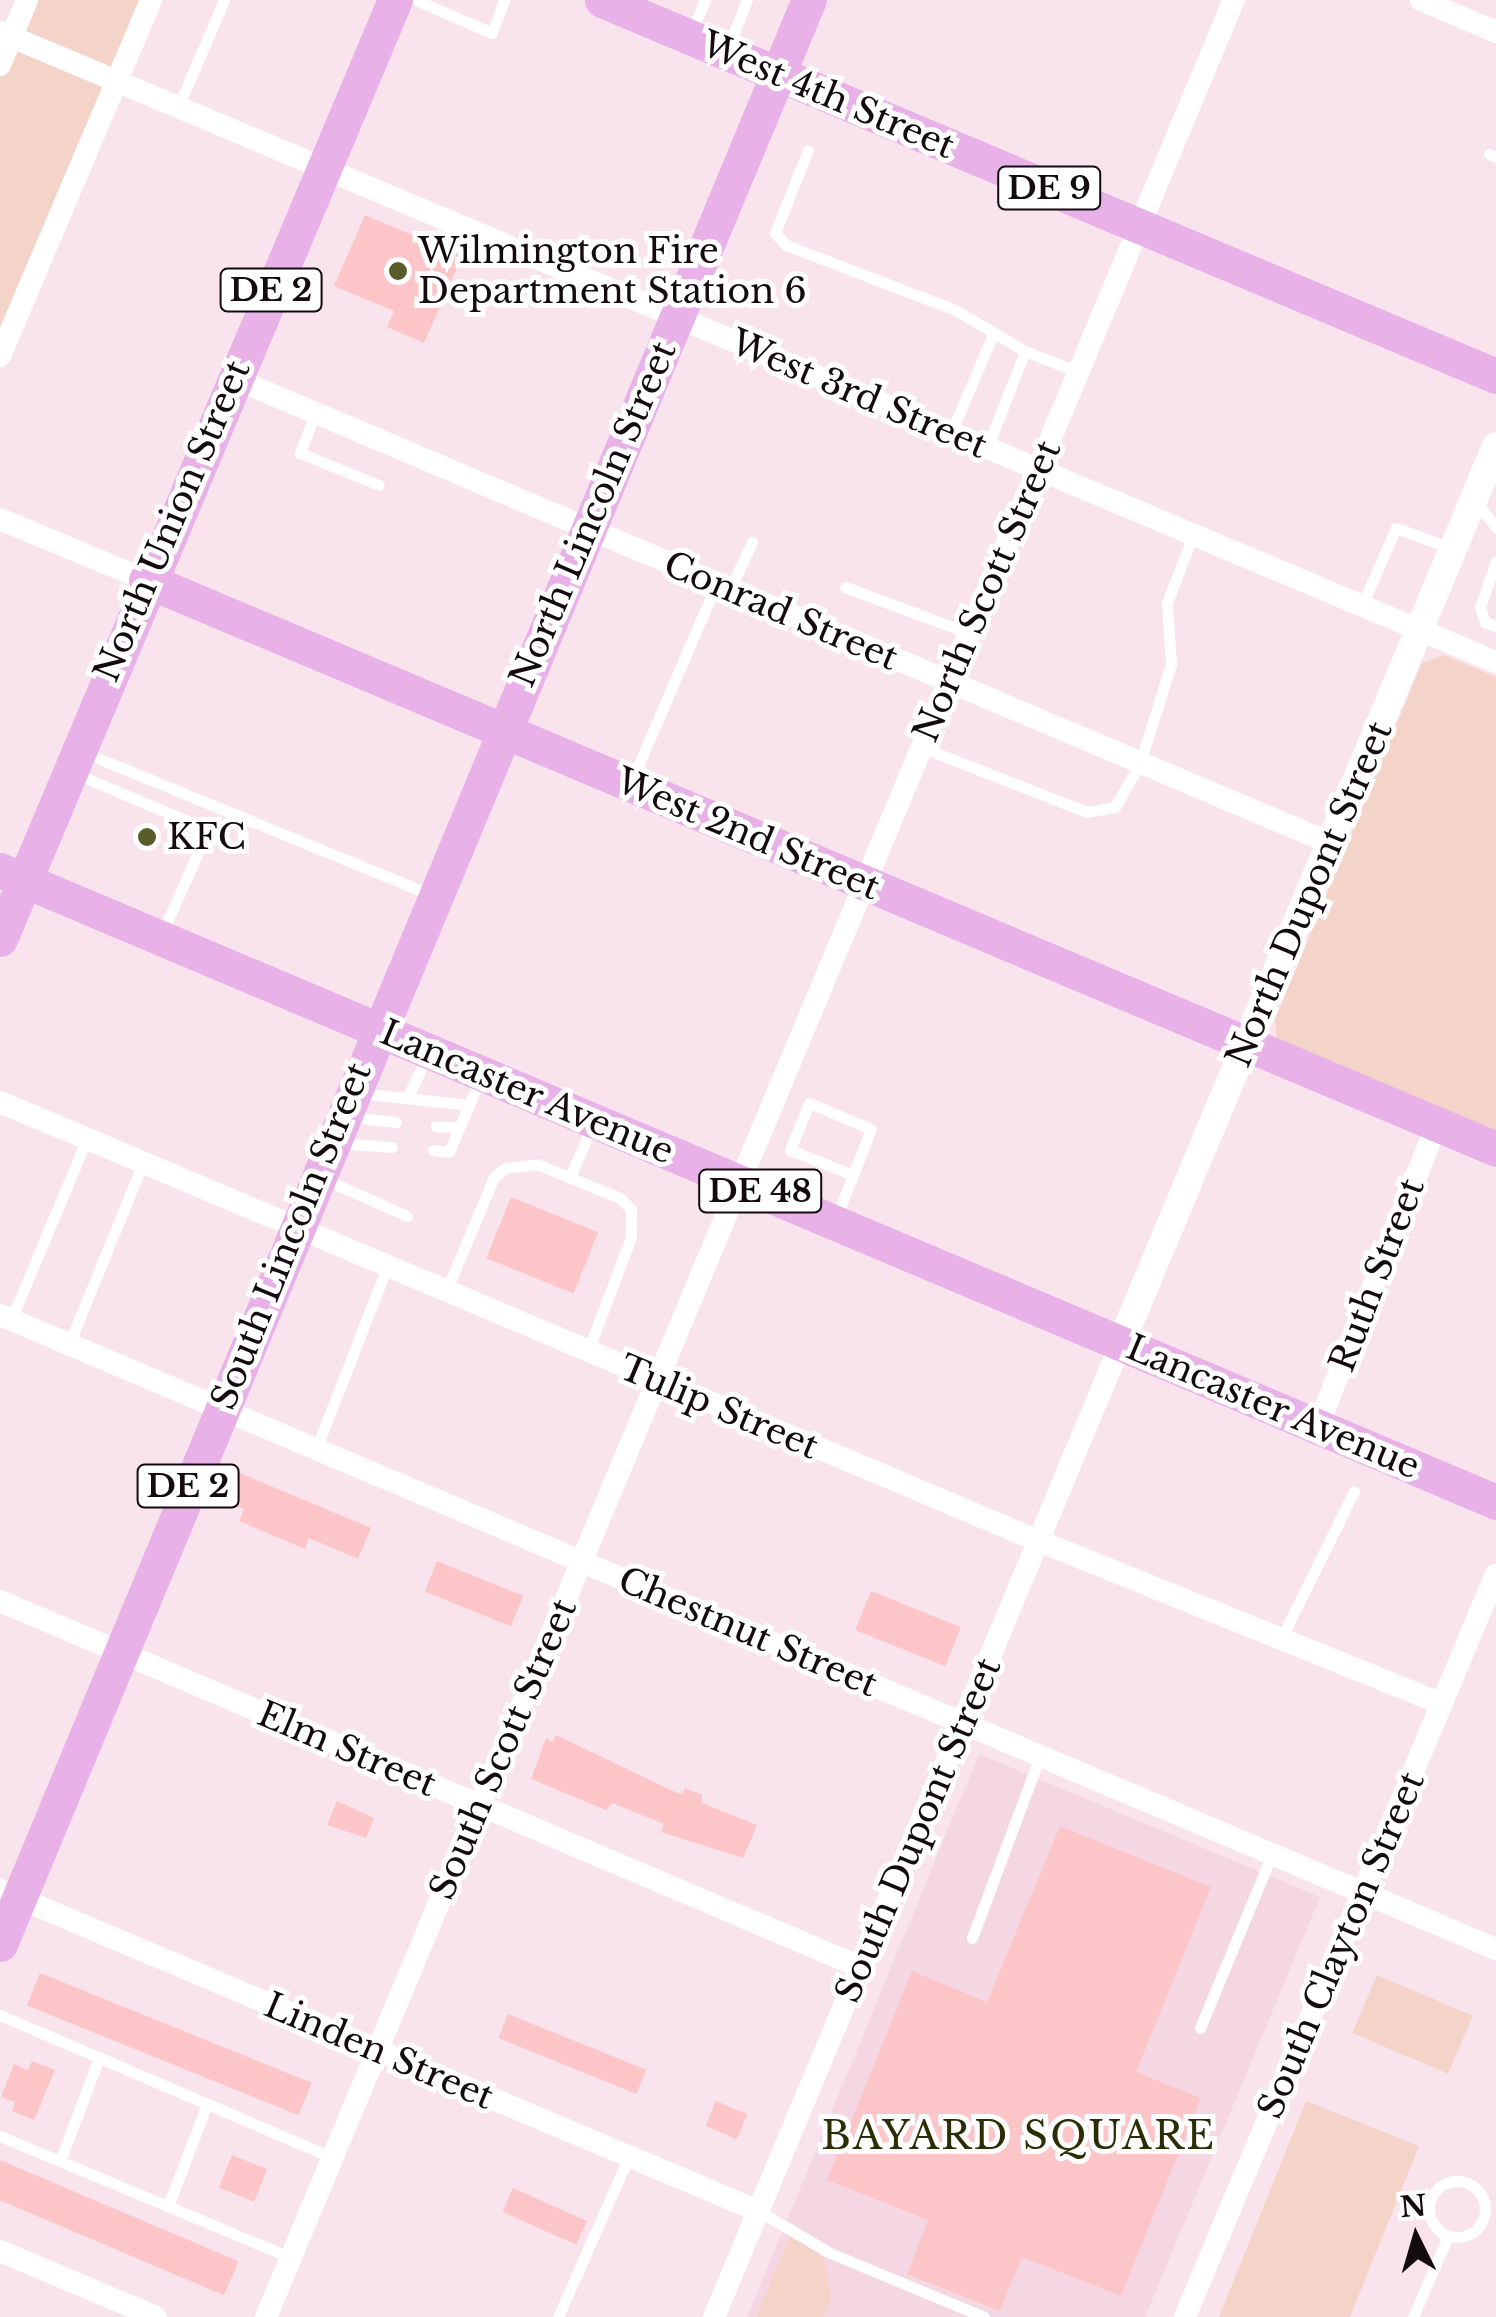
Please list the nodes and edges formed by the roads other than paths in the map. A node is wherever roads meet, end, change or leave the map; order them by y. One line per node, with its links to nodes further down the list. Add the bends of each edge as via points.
1 (27, 0): 14 (street)
2 (150, 0): 19 (street)
3 (224, 0): 20 (lane)
4 (395, 0): 22 (main road, North Union Street / DE 2)
5 (416, 0): 6 (lane, via 492,32)
6 (504, 0)
7 (602, 0): 15 (main road, West 4th Street / DE 9)
8 (705, 0): 15 (lane)
9 (747, 0): 16 (lane)
10 (809, 0): 18 (main road, North Lincoln Street / DE 2)
11 (1234, 0): 23 (street, North Scott Street)
12 (1421, 0): 13 (street)
13 (1496, 32)
14 (6, 35): 17 (street); 19 (street, West 3rd Street)
15 (689, 36): 16 (main road, West 4th Street / DE 9)
16 (726, 52): 18 (main road, West 4th Street / DE 9)
17 (0, 65)
18 (778, 74): 23 (main road, West 4th Street / DE 9); 24 (main road, North Lincoln Street / DE 2)
19 (116, 81): 20 (street, West 3rd Street); 27 (street)
20 (178, 107): 22 (street, West 3rd Street)
21 (808, 150): 25 (lane, via 775,233 786,245 956,310)
22 (323, 168): 24 (street, West 3rd Street); 30 (main road, North Union Street / DE 2)
23 (1139, 226): 28 (street, North Scott Street); 29 (main road, West 4th Street / DE 9)
24 (676, 317): 32 (street, West 3rd Street); 40 (main road, North Lincoln Street / DE 2)
25 (993, 334): 26 (lane); 32 (lane)
26 (1025, 350): 28 (lane); 34 (lane)
27 (0, 356)
28 (1078, 372): 35 (street, North Scott Street)
29 (1496, 376)
30 (233, 378): 31 (street, Conrad Street); 45 (main road, North Union Street / DE 2)
31 (314, 413): 36 (lane, via 300,453); 40 (street, Conrad Street, via 401,461)
32 (951, 433): 34 (street, West 3rd Street)
33 (1496, 446): 37 (street, North Dupont Street)
34 (987, 448): 35 (street, West 3rd Street)
35 (1038, 469): 41 (street, West 3rd Street); 51 (street, North Scott Street)
36 (379, 485)
37 (1474, 500): 39 (lane); 43 (street, North Dupont Street)
38 (0, 519): 45 (street, West 2nd Street)
39 (1496, 526)
40 (587, 528): 46 (street, Conrad Street); 54 (main road, North Lincoln Street / DE 2)
41 (1193, 534): 48 (street, West 3rd Street); 57 (lane, via 1167,603 1171,664)
42 (752, 542): 46 (lane)
43 (1453, 550): 48 (lane, via 1396,528 1388,532); 50 (street, North Dupont Street)
44 (1495, 566): 49 (lane, via 1480,606 1484,622)
45 (146, 580): 54 (main road, West 2nd Street); 56 (main road, North Union Street / DE 2)
46 (723, 586): 53 (street, Conrad Street); 58 (lane)
47 (845, 587): 51 (lane)
48 (1362, 606): 50 (street, West 3rd Street)
49 (1496, 626)
50 (1419, 630): 52 (street, West 3rd Street); 59 (street, North Dupont Street)
51 (969, 633): 53 (street, North Scott Street)
52 (1496, 662)
53 (948, 682): 55 (street, North Scott Street); 57 (street, Conrad Street)
54 (502, 730): 58 (main road, West 2nd Street); 62 (main road, North Lincoln Street / DE 2)
55 (921, 747): 57 (lane, via 1086,812 1116,807); 61 (street, North Scott Street)
56 (70, 759): 60 (main road, North Union Street / DE 2); 62 (lane); 63 (lane, via 192,823 196,855)
57 (1140, 763): 59 (street, Conrad Street)
58 (630, 784): 61 (main road, West 2nd Street)
59 (1330, 843): 66 (street, North Dupont Street)
60 (12, 874): 63 (main road, Lancaster Avenue / DE 48); 64 (main road, DE 2)
61 (864, 883): 66 (main road, West 2nd Street); 85 (street, North Scott Street)
62 (432, 896): 65 (main road, North Lincoln Street / DE 2)
63 (160, 936): 65 (main road, Lancaster Avenue / DE 48)
64 (0, 938)
65 (377, 1028): 67 (main road, Lancaster Avenue / DE 48); 71 (main road, South Lincoln Street / DE 2)
66 (1246, 1044): 74 (main road, West 2nd Street); 92 (street, North Dupont Street)
67 (430, 1051): 68 (main road, Lancaster Avenue / DE 48); 69 (lane)
68 (476, 1089): 69 (lane); 72 (main road, Lancaster Avenue / DE 48); 76 (lane)
69 (407, 1098): 71 (lane)
70 (0, 1102): 77 (street, Tulip Street)
71 (340, 1117): 73 (lane); 78 (lane); 82 (main road, South Lincoln Street / DE 2)
72 (594, 1120): 84 (lane); 85 (main road, Lancaster Avenue / DE 48)
73 (396, 1122)
74 (1436, 1124): 79 (main road, West 2nd Street); 97 (street, Ruth Street)
75 (436, 1126): 76 (lane)
76 (459, 1128): 80 (lane, via 450,1152)
77 (87, 1138): 81 (street, Tulip Street); 91 (lane)
78 (392, 1147)
79 (1496, 1149)
80 (433, 1150)
81 (144, 1161): 88 (street, Tulip Street); 93 (lane)
82 (315, 1175): 86 (lane); 88 (main road, South Lincoln Street / DE 2)
83 (853, 1175): 83 (lane, via 790,1150 809,1103 871,1129); 87 (lane)
84 (570, 1177): 90 (lane, via 520,1163 494,1177); 94 (lane, via 620,1198 633,1222)
85 (739, 1182): 87 (main road, Lancaster Avenue / DE 48); 95 (street, South Scott Street)
86 (407, 1216)
87 (834, 1222): 92 (main road, Lancaster Avenue / DE 48)
88 (296, 1223): 89 (street, Tulip Street); 96 (main road, South Lincoln Street / DE 2)
89 (388, 1264): 90 (street, Tulip Street); 98 (lane)
90 (447, 1289): 94 (street, Tulip Street)
91 (6, 1317): 93 (street, Chestnut Street)
92 (1122, 1343): 97 (main road, Lancaster Avenue / DE 48); 101 (street, South Dupont Street)
93 (69, 1344): 96 (street, Chestnut Street)
94 (588, 1351): 95 (street, Tulip Street)
95 (656, 1381): 101 (street, Tulip Street); 102 (street, South Scott Street)
96 (220, 1408): 98 (street, Chestnut Street); 106 (main road, South Lincoln Street / DE 2)
97 (1318, 1426): 100 (main road, Lancaster Avenue / DE 48)
98 (316, 1448): 102 (street, Chestnut Street)
99 (1354, 1491): 105 (lane)
100 (1496, 1502)
101 (1038, 1541): 105 (street, Tulip Street); 108 (street, South Dupont Street)
102 (581, 1561): 108 (street, Chestnut Street); 110 (street, South Scott Street)
103 (1496, 1574): 107 (street, South Clayton Street)
104 (0, 1602): 106 (street, Elm Street)
105 (1282, 1639): 107 (street, Tulip Street)
106 (120, 1652): 110 (street, Elm Street); 113 (main road, South Lincoln Street / DE 2)
107 (1442, 1704): 112 (street, South Clayton Street)
108 (963, 1723): 109 (street, Chestnut Street); 117 (street, South Dupont Street)
109 (1040, 1756): 111 (street, Chestnut Street); 114 (lane)
110 (480, 1805): 117 (street, Elm Street); 120 (street, South Scott Street)
111 (1272, 1854): 112 (street, Chestnut Street); 119 (lane)
112 (1363, 1892): 116 (street, Chestnut Street); 137 (street, South Clayton Street)
113 (9, 1894): 115 (main road, South Lincoln Street / DE 2); 120 (street, Linden Street)
114 (972, 1938)
115 (0, 1944)
116 (1496, 1948)
117 (860, 1966): 128 (street, South Dupont Street)
118 (0, 2016): 121 (lane)
119 (1200, 2028)
120 (378, 2050): 124 (street, Linden Street); 125 (street, South Scott Street)
121 (99, 2058): 122 (lane); 126 (lane)
122 (207, 2104): 125 (lane); 127 (lane)
123 (0, 2136): 126 (lane)
124 (629, 2156): 128 (street, Linden Street); 134 (lane)
125 (333, 2158): 131 (street, South Scott Street)
126 (60, 2161): 127 (lane)
127 (168, 2206): 131 (lane)
128 (758, 2210): 135 (street, South Dupont Street); 136 (lane, via 828,2252)
129 (1448, 2236): 129 (lane, via 1430,2220 1429,2201 1441,2186 1464,2182 1480,2192 1483,2221 1464,2237); 138 (lane)
130 (0, 2251): 132 (street)
131 (291, 2258): 133 (street, South Scott Street)
132 (156, 2317)
133 (266, 2317)
134 (558, 2317)
135 (714, 2317)
136 (984, 2317)
137 (1185, 2317)
138 (1414, 2317)

